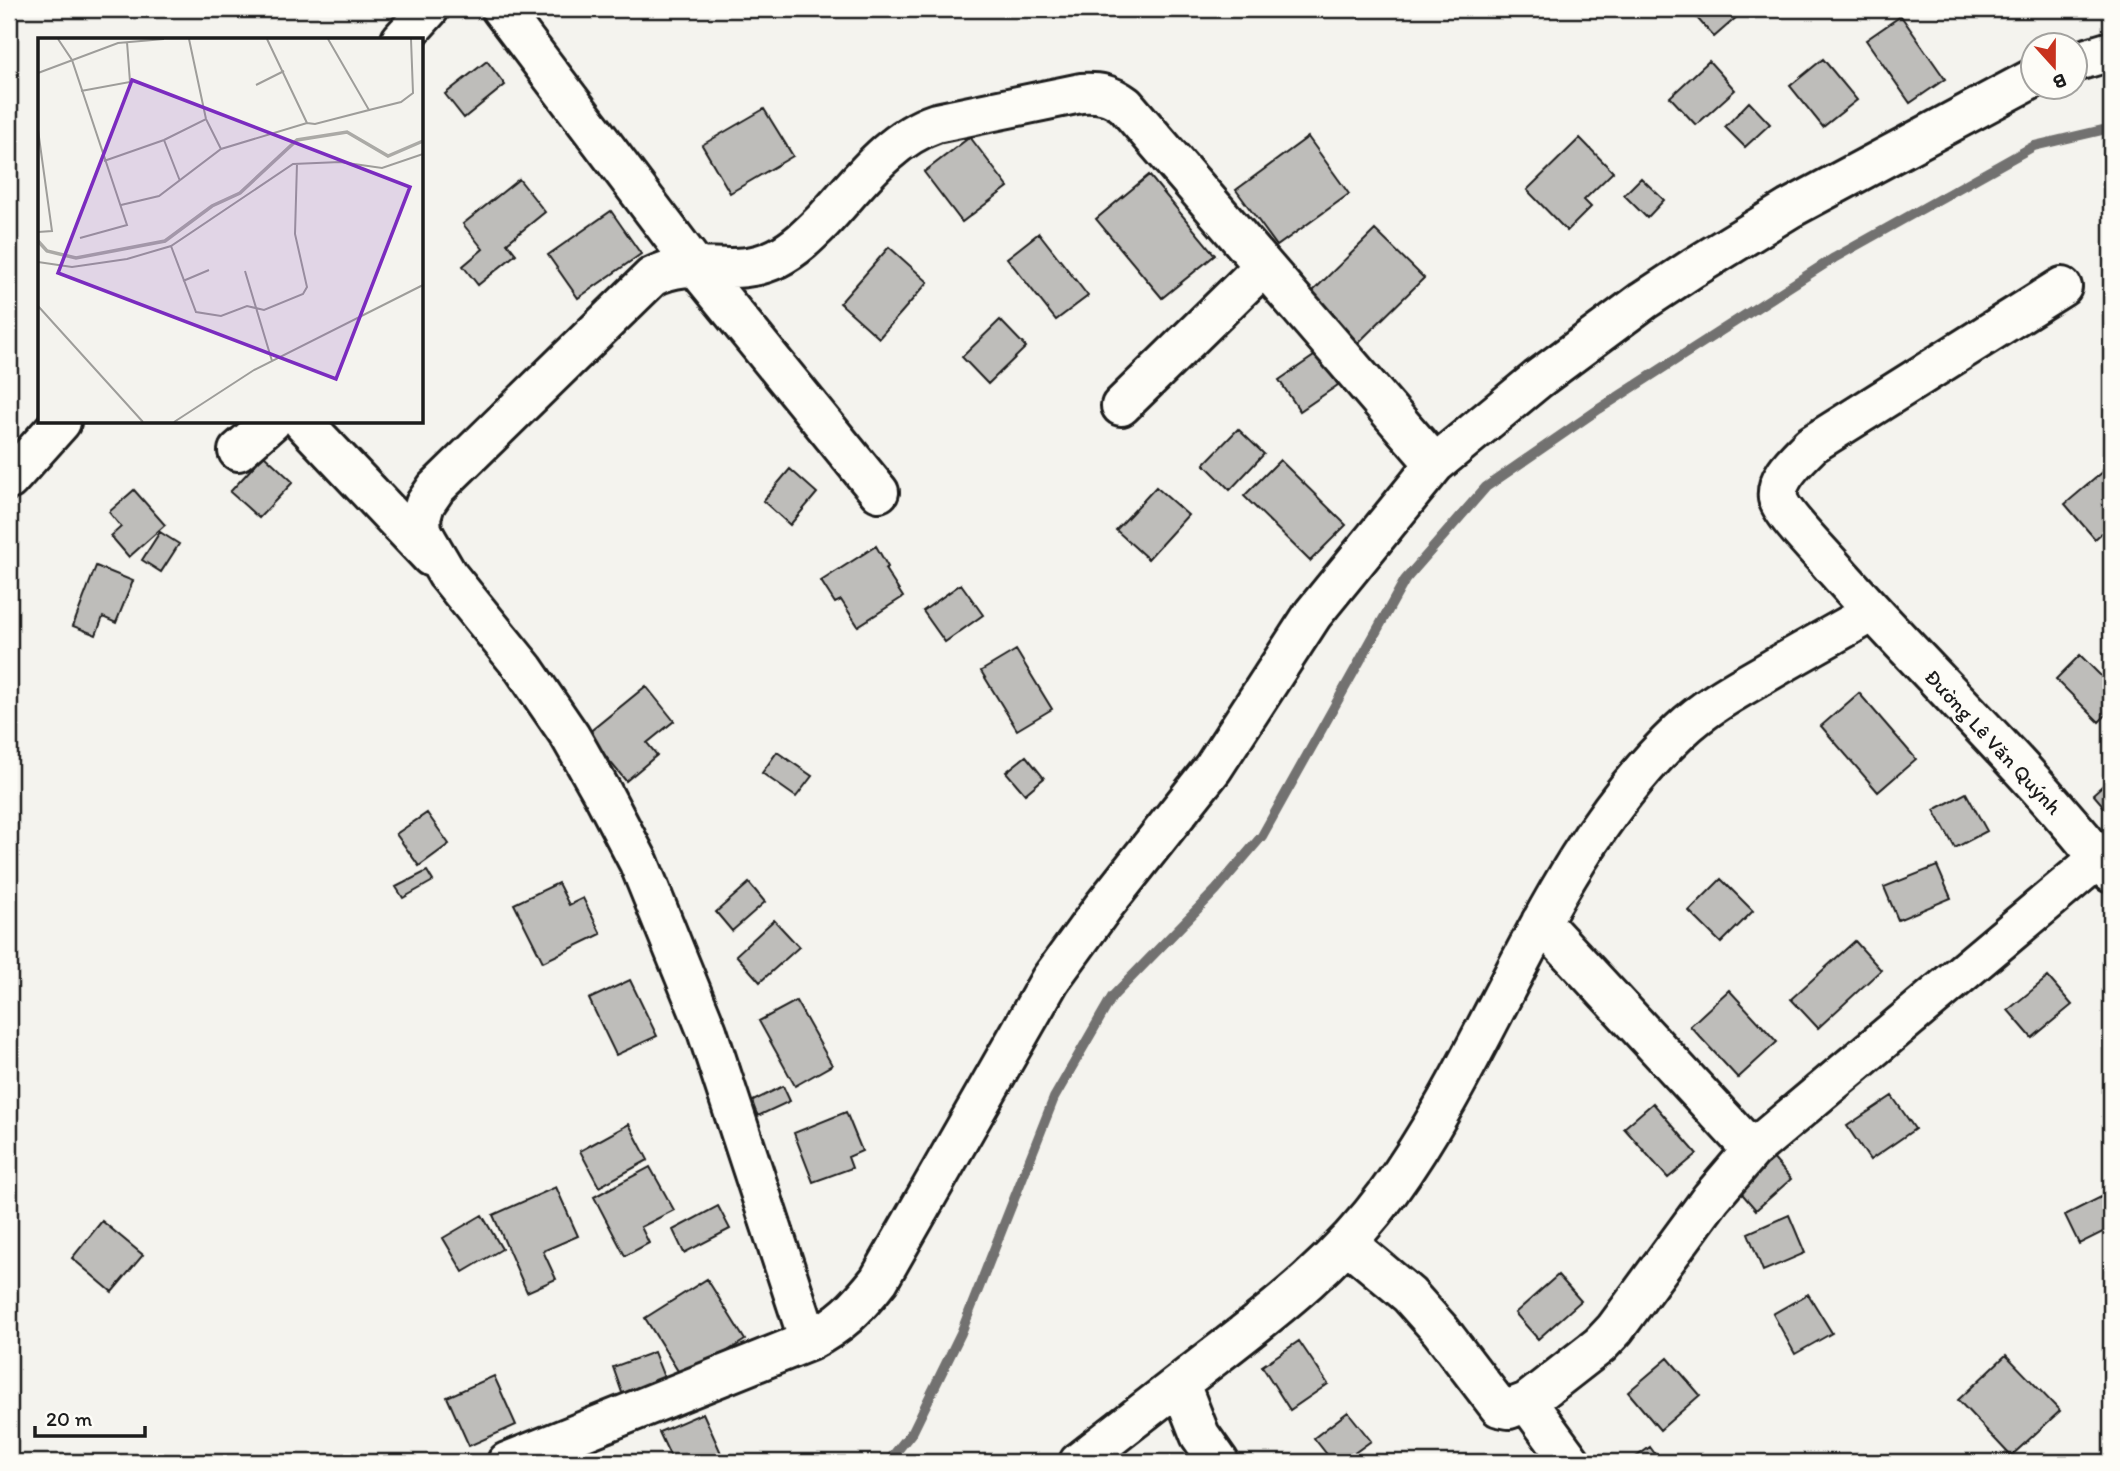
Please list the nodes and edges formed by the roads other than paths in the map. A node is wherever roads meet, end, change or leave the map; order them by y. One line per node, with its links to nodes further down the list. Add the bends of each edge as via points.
1 (429, 9): 3 (street)
2 (501, 9): 7 (street)
3 (403, 38)
4 (2111, 51): 5 (street)
5 (2088, 58)
6 (2018, 86): 15 (street, via 1789,209 1693,268 1538,379)
7 (695, 266): 8 (street, via 732,270 778,258 801,243 897,143 920,128 1099,92 1125,105); 17 (street); 18 (street, via 652,277 436,488 425,504 422,530)
8 (1264, 266): 10 (street); 15 (street)
9 (2062, 287): 19 (street, Đường Lê Văn Quýnh, via 1811,445 1789,468 1778,499)
10 (1121, 406)
11 (59, 424): 16 (street)
12 (269, 424): 14 (street)
13 (305, 424): 18 (street)
14 (237, 451)
15 (1435, 464): 24 (street, via 1313,614 1213,768 1050,980 878,1280 837,1326)
16 (9, 480)
17 (878, 492)
18 (447, 574): 24 (street, via 524,669 570,736 639,863 707,1031)
19 (1873, 612): 20 (street, Đường Lê Văn Quýnh); 21 (street, via 1724,697 1681,729 1599,827)
20 (2105, 865): 22 (street)
21 (1541, 922): 22 (street); 23 (street, via 1443,1109 1388,1193)
22 (1752, 1150): 26 (street, via 1615,1329)
23 (1347, 1243): 25 (street, via 1295,1294); 26 (street, via 1409,1296 1499,1407 1509,1409)
24 (809, 1341): 27 (street)
25 (1180, 1384): 28 (street); 29 (street, via 1200,1435)
26 (1527, 1402): 30 (street)
27 (507, 1462)
28 (1079, 1462)
29 (1219, 1462)
30 (1571, 1462)

